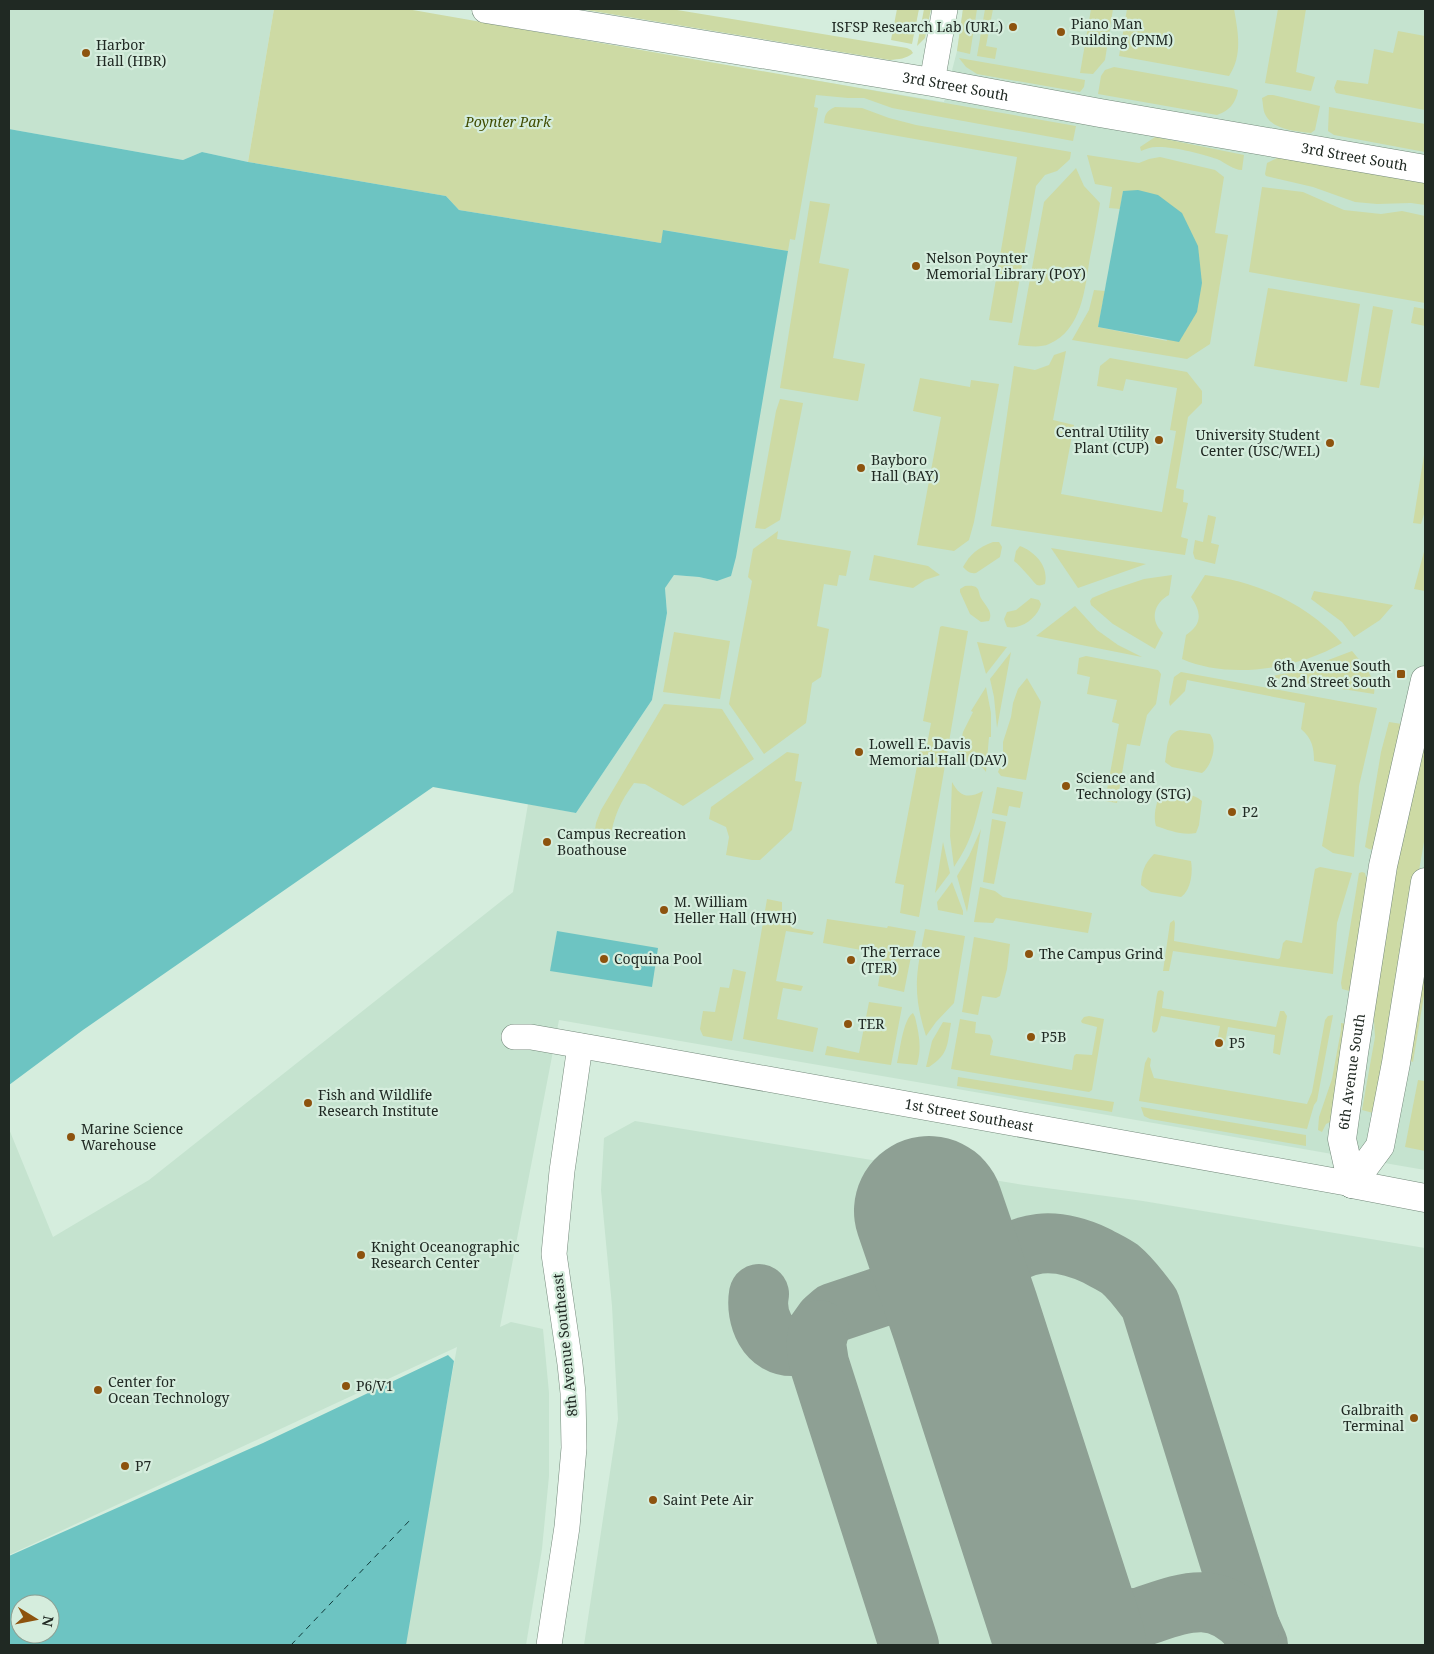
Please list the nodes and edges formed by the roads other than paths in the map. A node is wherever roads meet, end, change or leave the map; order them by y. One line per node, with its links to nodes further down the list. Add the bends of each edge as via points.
1 (486, 9): 3 (street, 3rd Street South)
2 (945, 9): 3 (street)
3 (932, 82): 4 (street, 3rd Street South)
4 (1425, 169)
5 (1425, 681): 9 (street, 6th Avenue South, via 1383,866 1354,1053 1342,1139)
6 (1425, 882): 9 (street, via 1380,1146)
7 (514, 1038): 8 (street, 1st Street Southeast)
8 (580, 1046): 9 (street, 1st Street Southeast); 11 (street, 8th Avenue Southeast, via 554,1254 571,1372 574,1448 567,1527)
9 (1352, 1184): 10 (street, 1st Street Southeast)
10 (1425, 1198)
11 (549, 1645)

